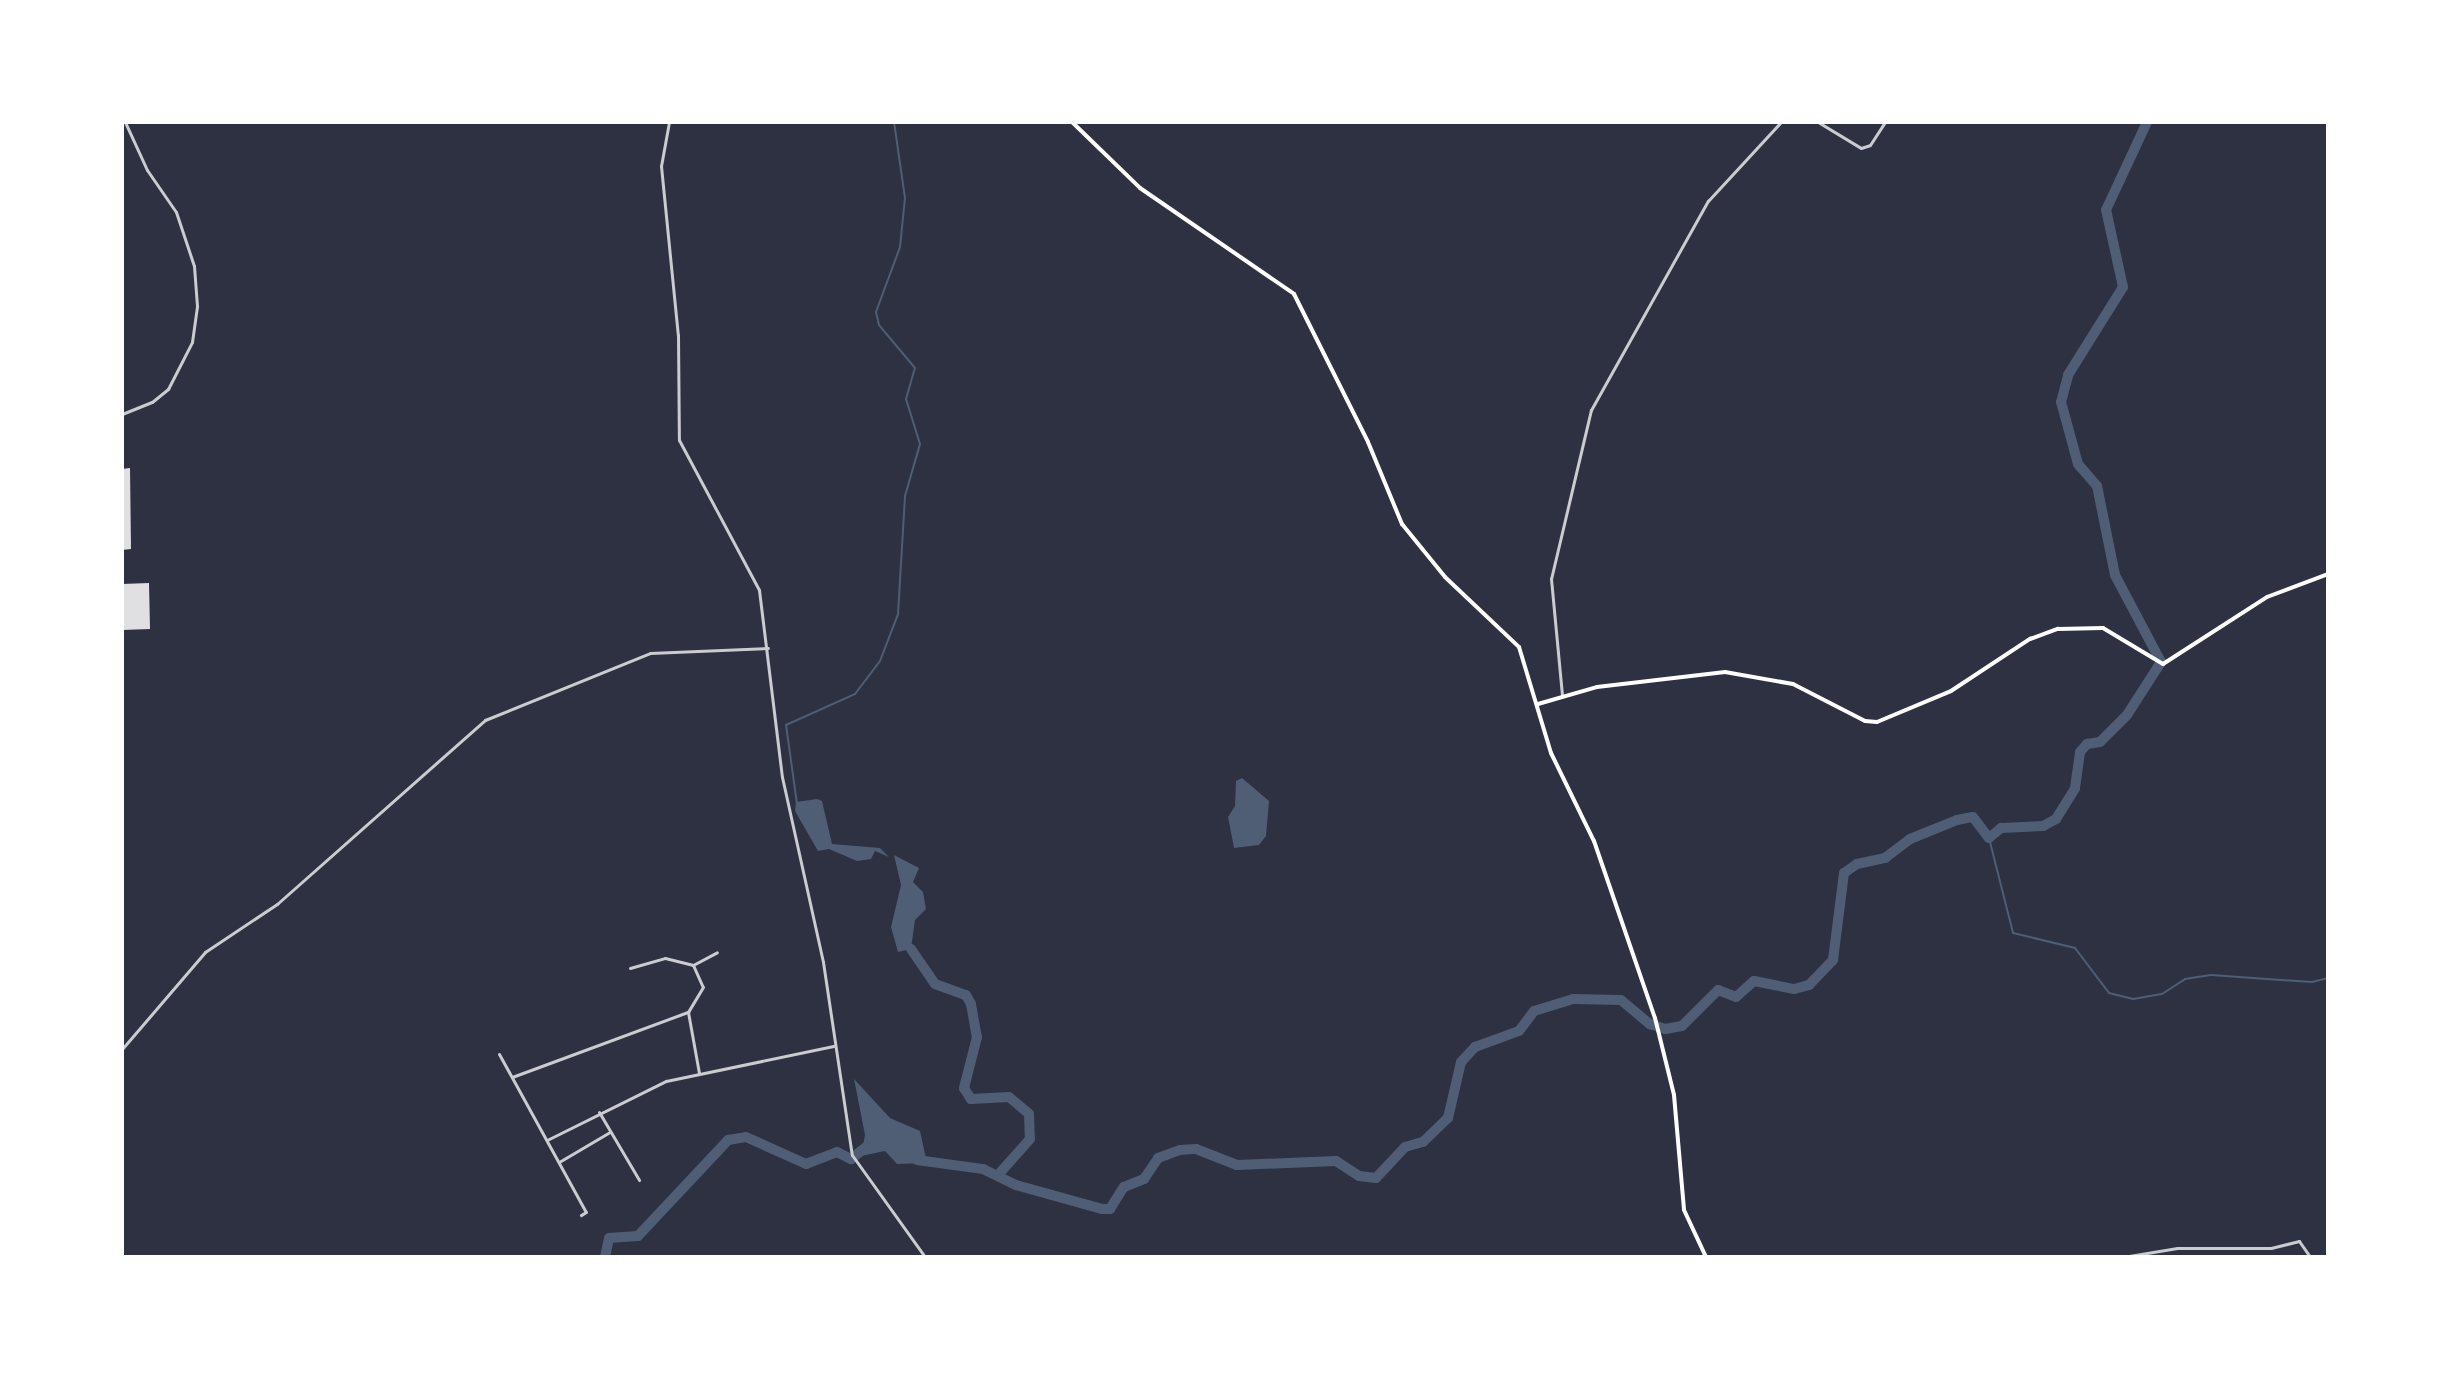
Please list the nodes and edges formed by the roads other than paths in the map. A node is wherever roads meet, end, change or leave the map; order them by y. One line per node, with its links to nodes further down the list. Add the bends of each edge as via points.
1 (669, 122): 9 (street, via 661,166 678,335 679,440 703,494 755,575)
2 (1072, 122): 11 (main road, via 1140,188 1294,294 1368,442 1402,524 1445,577 1513,637)
3 (1781, 122): 10 (street, via 1708,202 1591,410 1551,579)
4 (1818, 122): 5 (street, via 1861,148 1870,145)
5 (1885, 122)
6 (124, 124): 7 (street, via 176,212 194,266 197,306 187,357 168,389)
7 (122, 414)
8 (2328, 574): 10 (main road, via 2267,597 2161,664 2103,628 2058,629 2030,639 1951,691 1871,723 1805,687 1737,673)
9 (768, 648): 16 (street, via 782,777 823,962); 17 (street, via 650,653 485,720 277,904 205,952)
10 (1562, 695): 11 (main road)
11 (1537, 704): 28 (main road, via 1551,753 1594,841 1655,1018 1674,1095 1684,1210)
12 (714, 960): 13 (street, via 715,953)
13 (693, 965): 14 (street, via 665,958); 15 (street, via 703,987)
14 (630, 968)
15 (688, 1012): 19 (street); 20 (street)
16 (835, 1046): 19 (street); 27 (street, via 852,1155)
17 (122, 1049)
18 (499, 1054): 20 (street)
19 (699, 1073): 21 (street, via 631,1094)
20 (512, 1077): 23 (street)
21 (599, 1112): 22 (street); 23 (street)
22 (610, 1132): 24 (street); 25 (street)
23 (547, 1140): 24 (street)
24 (559, 1162): 26 (street, via 586,1212)
25 (639, 1180)
26 (581, 1215)
27 (925, 1257)
28 (1706, 1257)
29 (2123, 1257): 30 (street, via 2177,1248 2271,1248 2299,1241)
30 (2310, 1257)

